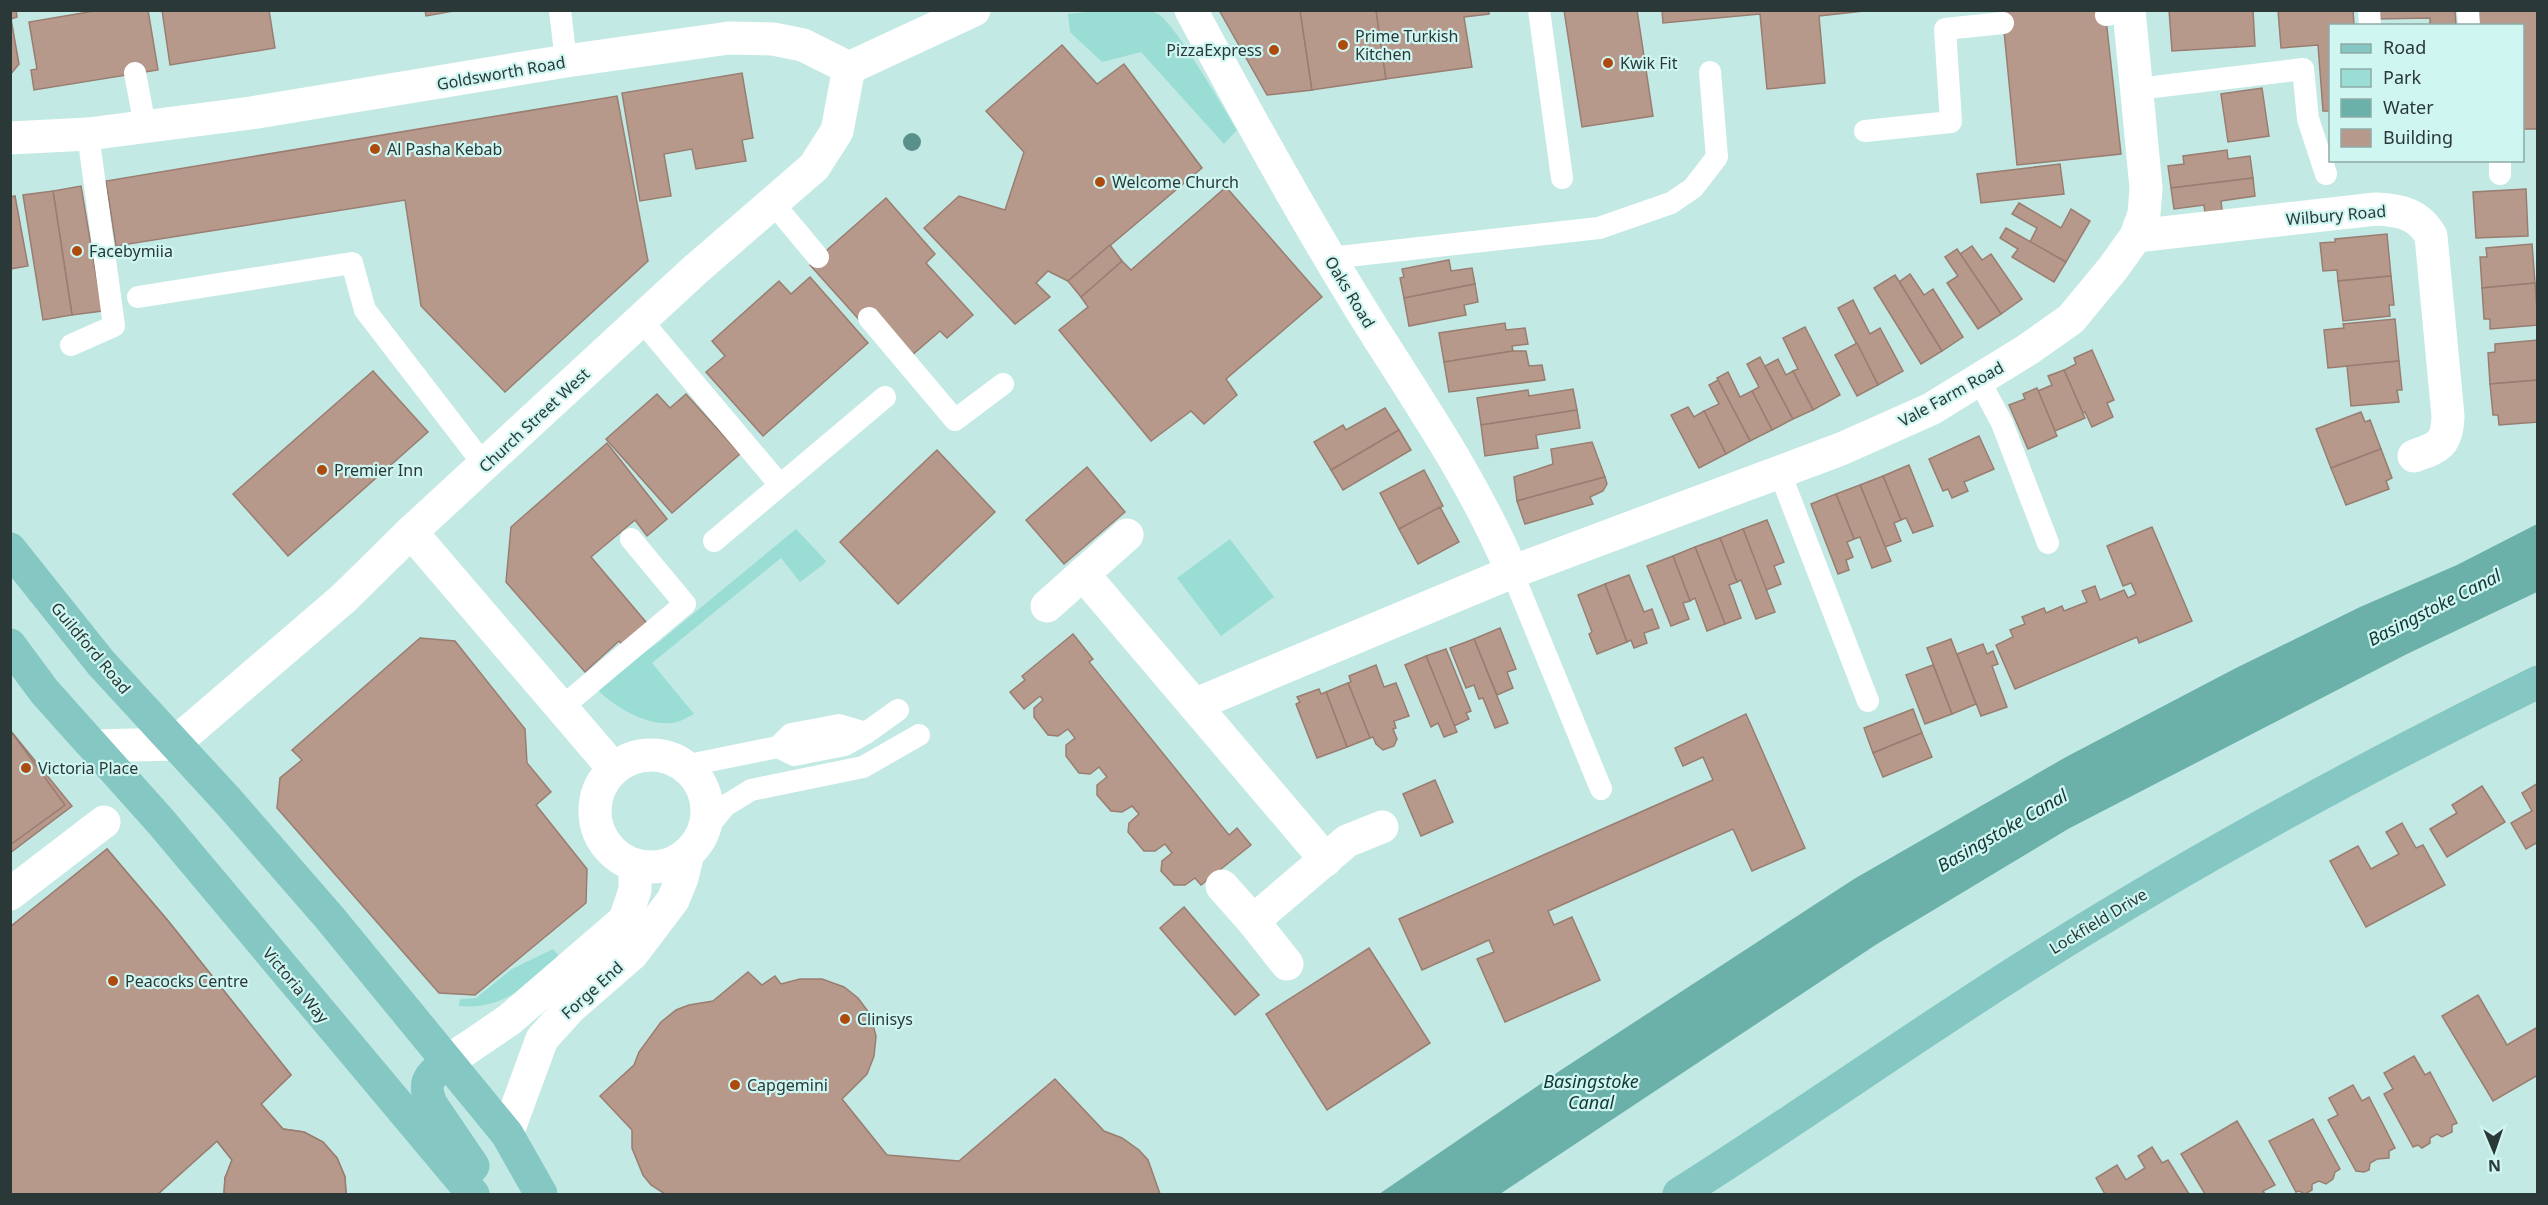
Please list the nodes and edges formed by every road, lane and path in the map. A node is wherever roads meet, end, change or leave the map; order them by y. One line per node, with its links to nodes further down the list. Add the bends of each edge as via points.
1 (560, 10): 7 (lane)
2 (974, 10): 8 (street)
3 (1191, 10): 21 (street, Oaks Road)
4 (1539, 10): 17 (lane)
5 (2122, 12): 11 (street, Vale Farm Road)
6 (2003, 23): 13 (lane, via 1945,29 1951,122)
7 (566, 61): 8 (street, Goldsworth Road, via 729,38 773,39 803,45); 12 (street, Goldsworth Road, via 251,113)
8 (849, 68): 18 (street, Church Street West, via 837,131 814,167)
9 (1710, 72): 21 (lane, via 1717,157 1693,188 1671,203 1599,228)
10 (135, 73): 12 (lane)
11 (2137, 89): 16 (lane, via 2303,69 2308,119); 19 (street, Vale Farm Road, via 2146,188 2144,214)
12 (145, 126): 14 (street, Goldsworth Road)
13 (1864, 131)
14 (88, 134): 15 (street, Goldsworth Road); 25 (lane, via 114,326)
15 (10, 138)
16 (2326, 174)
17 (1562, 178)
18 (774, 203): 20 (lane); 24 (street, Church Street West)
19 (2136, 236): 26 (street, Vale Farm Road, via 2071,319); 29 (street, Wilbury Road, via 2376,210 2396,210 2419,221 2431,236 2448,416 2444,440 2436,448)
20 (818, 257)
21 (1329, 258): 39 (street, Oaks Road, via 1485,510)
22 (138, 297): 30 (lane, via 352,263 365,310)
23 (869, 318): 27 (lane, via 955,420)
24 (642, 321): 30 (street, Church Street West); 32 (lane)
25 (71, 345)
26 (1979, 380): 31 (street, Vale Farm Road, via 1886,430); 37 (lane, via 2002,423)
27 (1003, 384)
28 (885, 397): 32 (lane)
29 (2414, 456)
30 (485, 466): 33 (street, Church Street West)
31 (1780, 473): 39 (street, Vale Farm Road); 44 (lane)
32 (780, 485): 36 (lane)
33 (411, 532): 46 (street); 49 (street, Church Street West, via 344,598)
34 (1127, 535): 40 (street)
35 (631, 539): 46 (lane, via 685,604)
36 (714, 541)
37 (2048, 543)
38 (10, 549): 49 (main road, Guildford Road, via 101,663)
39 (1512, 572): 45 (street, Vale Farm Road); 53 (lane)
40 (1083, 574): 41 (street); 45 (street)
41 (1047, 606)
42 (10, 645): 50 (main road)
43 (2538, 682): 68 (main road, Lockfield Drive, via 2347,779 2165,880 1916,1036)
44 (1868, 701)
45 (1194, 705): 57 (street)
46 (561, 708): 52 (street)
47 (898, 710): 51 (lane, via 846,745 794,755 778,747)
48 (919, 735): 56 (lane, via 863,766 752,790 725,806)
49 (174, 744): 50 (street); 63 (main road, via 329,917)
50 (93, 746): 65 (main road, Victoria Way)
51 (684, 766): 52 (street, via 667,757 649,755 630,759); 56 (street, Forge End, via 698,779 705,796 707,815)
52 (614, 769): 58 (street, via 600,790 595,815 607,846)
53 (1601, 789)
54 (104, 822): 60 (street)
55 (1382, 827): 57 (street, via 1347,841)
56 (695, 844): 58 (street, via 663,866); 64 (street, Forge End, via 673,900 632,954 572,1007 542,1040)
57 (1326, 860): 61 (street)
58 (635, 865): 63 (street, Forge End, via 635,890 625,920 509,1020)
59 (1222, 886): 61 (street)
60 (10, 894)
61 (1253, 921): 62 (street)
62 (1287, 964)
63 (447, 1062): 64 (main road); 66 (main road, via 430,1077 428,1095 484,1181)
64 (507, 1134): 67 (main road)
65 (473, 1194)
66 (487, 1194)
67 (541, 1194)
68 (1679, 1194)

